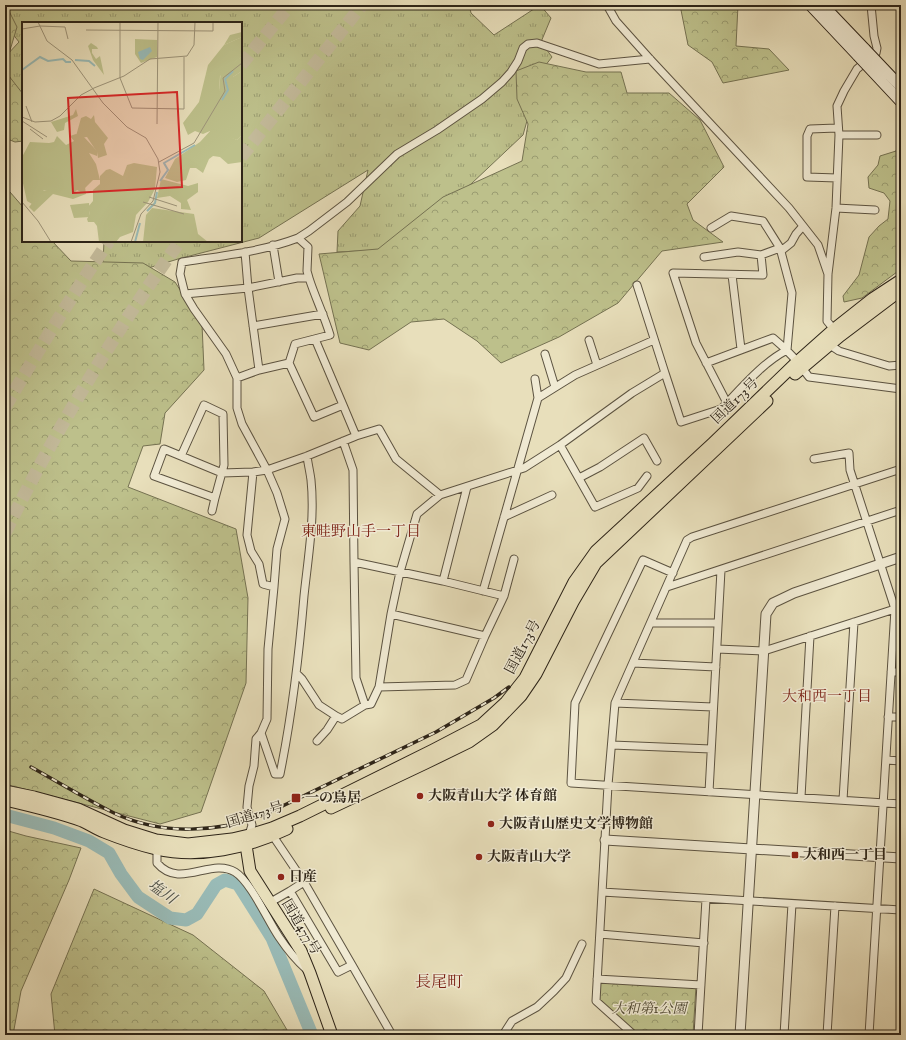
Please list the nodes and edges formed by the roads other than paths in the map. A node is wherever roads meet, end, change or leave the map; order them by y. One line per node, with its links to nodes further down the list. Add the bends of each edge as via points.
1 (607, 5): 6 (street, via 616,21)
2 (810, 5): 5 (main road)
3 (823, 5): 5 (main road)
4 (871, 5): 9 (street, via 876,53 857,69 844,91 837,106)
5 (862, 52): 7 (main road, bridge); 8 (main road, bridge)
6 (650, 59): 14 (street); 16 (street, via 599,64 537,43 528,44 523,48 511,72 487,95 437,130 396,154 346,202)
7 (901, 88)
8 (901, 102)
9 (838, 132): 10 (street); 11 (street); 11 (street, via 810,129 807,136 807,177)
10 (877, 135)
11 (837, 178): 12 (street)
12 (836, 208): 13 (street); 22 (street)
13 (875, 210)
14 (804, 226): 18 (street, via 791,243); 22 (street, via 818,245)
15 (711, 228): 18 (street, via 731,216 763,221)
16 (298, 238): 17 (street); 24 (street, via 308,247)
17 (273, 245): 19 (street); 26 (street)
18 (781, 249): 20 (street); 39 (street, via 792,292)
19 (245, 252): 28 (street); 30 (street, via 182,262 180,274)
20 (761, 255): 21 (street, via 738,252); 23 (street, via 763,275)
21 (704, 257)
22 (828, 274): 33 (street, via 827,321)
23 (732, 275): 38 (street); 42 (street, via 673,273 696,343)
24 (309, 278): 26 (street); 31 (street)
25 (901, 280): 33 (highway, 国道173号, via 872,299)
26 (279, 282): 28 (street)
27 (637, 285): 36 (street)
28 (248, 288): 30 (street); 32 (street)
29 (901, 290): 33 (highway, 国道173号)
30 (185, 294): 48 (street, via 226,354)
31 (323, 314): 32 (street); 34 (street, via 330,335)
32 (253, 326): 46 (street)
33 (837, 333): 37 (highway, 国道173号); 44 (highway, 国道173号)
34 (315, 339): 41 (street, via 294,344); 54 (street)
35 (589, 340): 43 (street)
36 (654, 340): 43 (street); 47 (street)
37 (830, 345): 44 (highway, 国道173号); 45 (street, via 839,351 889,366)
38 (741, 349): 39 (street, via 773,338); 42 (street)
39 (787, 350): 44 (street); 53 (street, via 776,355)
40 (545, 354): 50 (street)
41 (289, 363): 46 (street); 54 (street, via 314,417)
42 (706, 363): 53 (street)
43 (597, 365): 50 (street)
44 (800, 365): 51 (street, via 809,377); 126 (highway, 国道173号, via 710,457 596,563 536,674 521,696 493,725 468,742); 127 (highway, 国道173号, via 596,551 574,582 525,678 506,702 481,725)
45 (901, 365)
46 (259, 370): 48 (street)
47 (665, 373): 53 (street, via 681,422 721,409); 57 (street, via 632,393)
48 (237, 378): 63 (street, via 237,408 242,424)
49 (535, 379): 52 (street)
50 (555, 387): 52 (street)
51 (901, 389)
52 (538, 398): 64 (street)
53 (727, 403)
54 (343, 405): 55 (street)
55 (356, 436): 56 (street); 71 (street, via 379,429 396,459)
56 (343, 441): 59 (street); 80 (street, via 353,470)
57 (560, 445): 64 (street); 68 (street)
58 (181, 456): 66 (street); 66 (street, via 204,405 223,414); 73 (street, via 164,449 154,476)
59 (307, 456): 63 (street); 103 (street, via 312,506)
60 (814, 459): 69 (street, via 849,454 850,470)
61 (657, 461): 68 (street, via 644,438)
62 (901, 469): 69 (street)
63 (266, 470): 65 (street); 86 (street, via 277,493 284,519 277,549)
64 (516, 471): 70 (street); 76 (street)
65 (253, 472): 66 (street); 86 (street, via 247,535 251,551 259,564 262,584)
66 (222, 473): 73 (street)
67 (647, 476): 68 (street, via 638,488 595,507)
68 (579, 478)
69 (855, 484): 77 (street); 84 (street, via 692,537 687,540)
70 (467, 487): 71 (street); 85 (street)
71 (440, 495): 83 (street, via 417,514)
72 (552, 495): 76 (street)
73 (215, 498): 74 (street)
74 (212, 510)
75 (901, 510): 77 (street)
76 (504, 517): 88 (street)
77 (867, 521): 81 (street); 82 (street)
78 (901, 557): 81 (street)
79 (514, 559): 89 (street)
80 (354, 562): 83 (street); 106 (street, via 356,678)
81 (881, 564): 90 (street); 98 (street, via 773,603 766,614)
82 (721, 570): 87 (street); 94 (street)
83 (400, 572): 85 (street); 91 (street)
84 (673, 573): 87 (street); 117 (street, via 643,560 575,703 571,783)
85 (443, 581): 88 (street)
86 (274, 587): 111 (street, via 268,650 267,719)
87 (667, 587): 92 (street)
88 (483, 591): 89 (street)
89 (504, 596): 95 (street)
90 (898, 608): 93 (street); 101 (street)
91 (391, 614): 95 (street); 104 (street)
92 (651, 622): 94 (street); 99 (street)
93 (854, 622): 96 (street); 123 (street)
94 (718, 624): 97 (street)
95 (484, 636): 104 (street, via 466,680 455,685)
96 (810, 636): 98 (street); 121 (street)
97 (717, 648): 98 (street); 100 (street)
98 (764, 651): 120 (street)
99 (633, 663): 100 (street); 105 (street)
100 (716, 667): 107 (street)
101 (891, 672): 102 (street); 109 (street)
102 (901, 672)
103 (297, 674): 108 (street, via 319,705); 111 (street, via 280,774 275,774)
104 (379, 687): 106 (street, via 372,704)
105 (615, 703): 107 (street); 113 (street)
106 (365, 705): 108 (street, via 342,719)
107 (714, 707): 114 (street)
108 (336, 716): 112 (street)
109 (888, 717): 110 (street); 115 (street)
110 (901, 718)
111 (261, 733): 127 (street, via 256,739 249,786 247,807 252,825)
112 (317, 741)
113 (612, 745): 114 (street); 117 (street)
114 (711, 749): 119 (street)
115 (886, 760): 116 (street); 124 (street)
116 (901, 761)
117 (608, 786): 119 (street); 128 (street)
118 (5, 791): 127 (highway, 国道173号, via 78,809 124,830 156,840 188,844 232,839)
119 (709, 792): 120 (street)
120 (755, 795): 121 (street); 130 (street)
121 (801, 797): 123 (street)
122 (5, 800): 129 (highway, 国道173号, via 50,811)
123 (843, 800): 124 (street)
124 (883, 802): 125 (street); 131 (street)
125 (901, 804)
126 (273, 836): 127 (highway, 国道173号); 133 (street)
127 (248, 840): 129 (highway, 国道173号, via 229,850 190,853); 138 (highway, 国道477号, via 250,871)
128 (605, 840): 130 (street); 135 (street)
129 (157, 849): 147 (street, via 157,863 169,872 181,875 213,868 235,871 255,896 280,938)
130 (752, 849): 131 (street); 137 (street)
131 (880, 856): 132 (street); 141 (street)
132 (901, 858)
133 (304, 882): 134 (street); 146 (street)
134 (290, 891): 138 (street); 146 (street, via 338,972)
135 (602, 892): 136 (street); 143 (street)
136 (706, 899): 137 (street); 144 (street)
137 (749, 901): 139 (street); 155 (street)
138 (269, 902): 147 (highway, 国道477号, via 301,951)
139 (792, 904): 140 (street); 156 (street)
140 (835, 906): 141 (street); 157 (street)
141 (877, 909): 142 (street); 158 (street)
142 (901, 910)
143 (600, 934): 144 (street); 148 (street)
144 (704, 943): 149 (street)
145 (582, 944): 152 (street, via 566,978 536,1007 512,1021)
146 (352, 966): 151 (street)
147 (310, 973): 150 (highway, 国道477号)
148 (597, 979): 149 (street); 153 (street, via 596,1001)
149 (701, 985): 154 (street)
150 (332, 1035)
151 (392, 1035)
152 (503, 1035)
153 (634, 1035)
154 (698, 1035)
155 (740, 1035)
156 (784, 1035)
157 (827, 1035)
158 (869, 1035)

